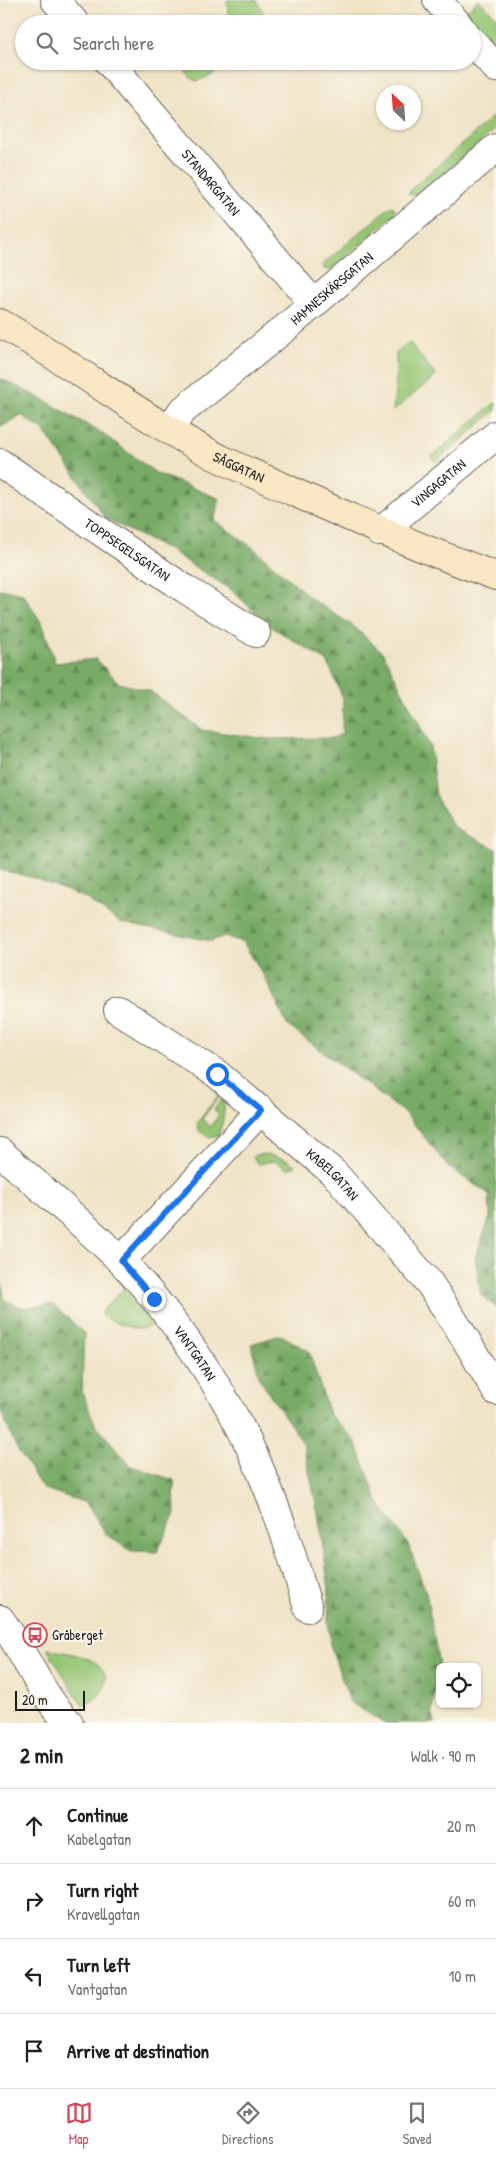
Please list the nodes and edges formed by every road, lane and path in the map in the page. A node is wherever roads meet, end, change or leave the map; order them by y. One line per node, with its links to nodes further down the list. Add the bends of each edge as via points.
1 (56, 0): 3 (street)
2 (437, 0): 4 (street)
3 (68, 15)
4 (450, 15)
5 (481, 50): 6 (street)
6 (496, 68)
7 (116, 70): 9 (street, STANDARGATAN)
8 (496, 148): 9 (street, HAMNESKÄRSGATAN)
9 (314, 304): 11 (street, HAMNESKÄRSGATAN, via 181,412)
10 (0, 323): 11 (street, SÅGGATAN)
11 (170, 430): 14 (street, SÅGGATAN, via 214,455)
12 (496, 435): 14 (street, VINGAGATAN)
13 (0, 463): 16 (street, TOPPSEGELSGATAN, via 185,590)
14 (380, 532): 15 (street, SÅGGATAN)
15 (496, 576)
16 (256, 633)
17 (118, 1010): 18 (street, KABELGATAN, via 217,1074)
18 (261, 1110): 20 (street); 21 (street, KABELGATAN, via 335,1174 390,1236 444,1304)
19 (0, 1152): 20 (street, VANTGATAN)
20 (121, 1261): 22 (street, VANTGATAN, via 173,1322 232,1412 261,1470)
21 (496, 1391)
22 (308, 1608)
23 (0, 1619): 24 (street, via 11,1632 54,1708)
24 (68, 1723)

